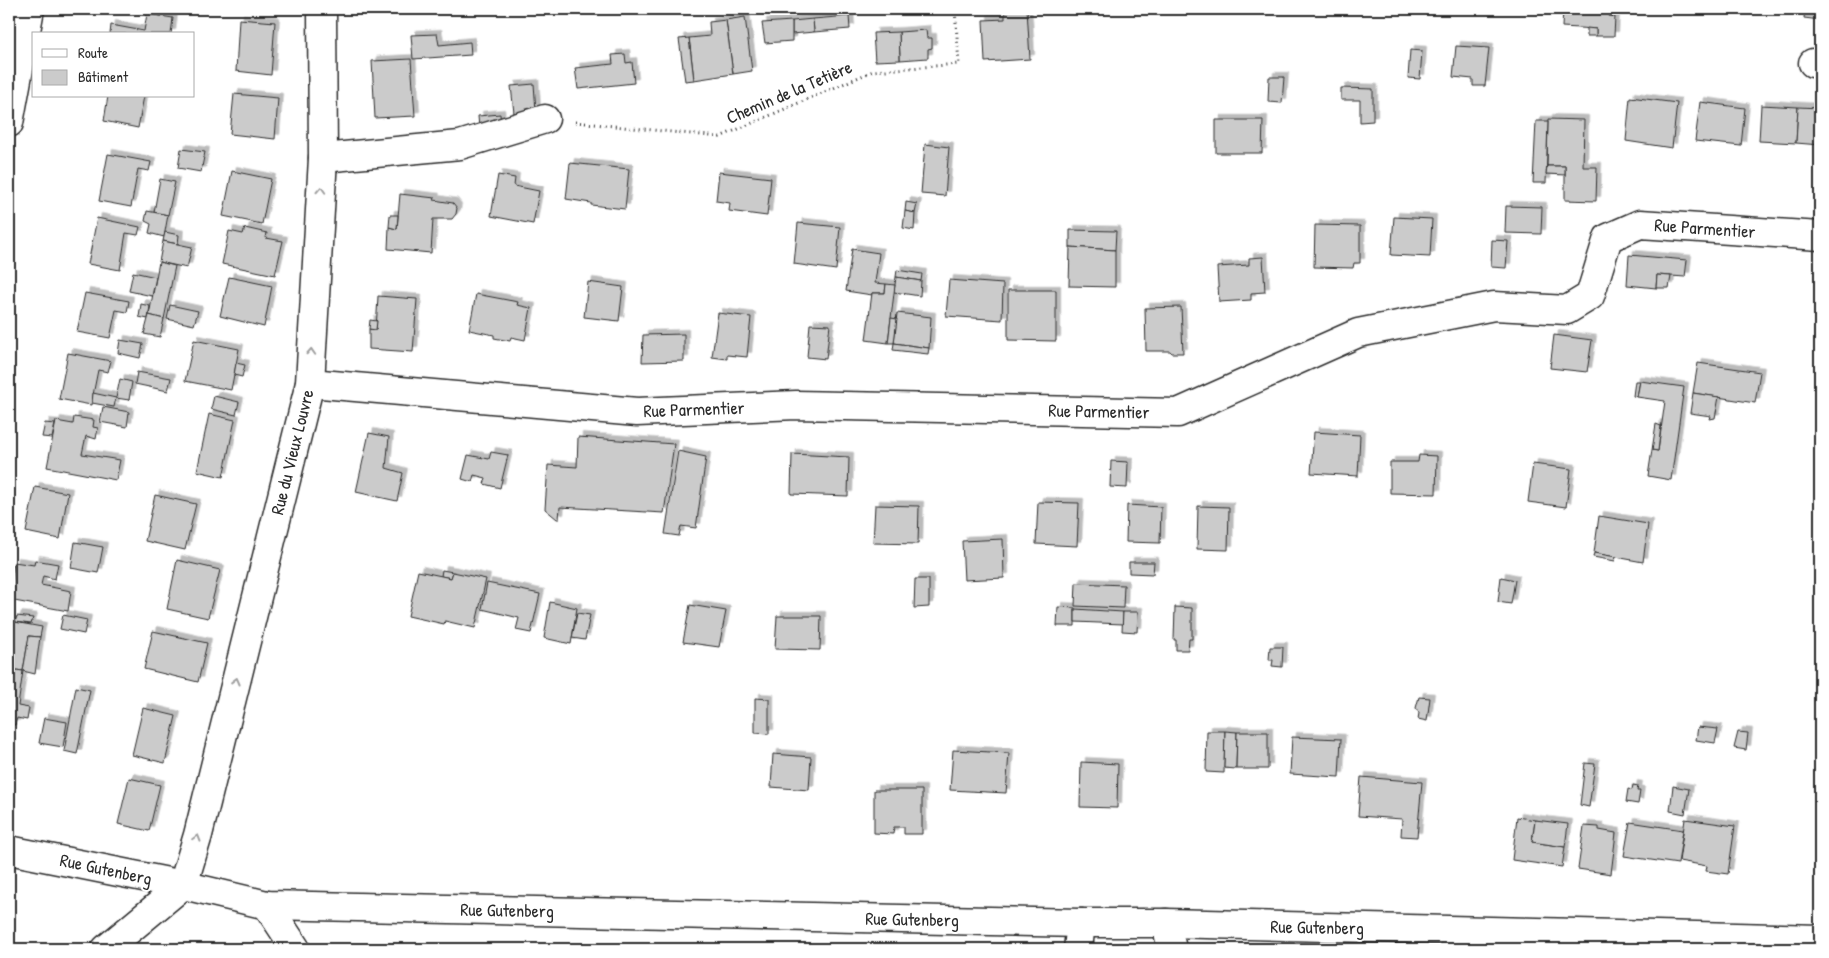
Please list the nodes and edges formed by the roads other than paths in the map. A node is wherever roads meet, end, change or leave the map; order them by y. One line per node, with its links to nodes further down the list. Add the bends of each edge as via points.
1 (30, 9): 4 (street)
2 (322, 9): 5 (street, Rue du Vieux Louvre)
3 (545, 119): 5 (street, via 460,145)
4 (9, 124)
5 (323, 158): 7 (street, Rue du Vieux Louvre, one-way to 5)
6 (1820, 236): 7 (street, Rue Parmentier, via 1640,224 1608,238 1590,296 1567,310 1494,306 1358,333 1178,413 796,405 638,412)
7 (310, 383): 9 (street, Rue du Vieux Louvre, one-way to 7)
8 (9, 850): 9 (street, Rue Gutenberg)
9 (183, 885): 10 (street, Rue Gutenberg); 14 (street)
10 (267, 905): 12 (street, Rue Gutenberg); 15 (street)
11 (1166, 923): 12 (street, Rue Gutenberg); 13 (street, Rue Gutenberg); 16 (street)
12 (1080, 936)
13 (1820, 939)
14 (106, 949)
15 (296, 949)
16 (1172, 949)

